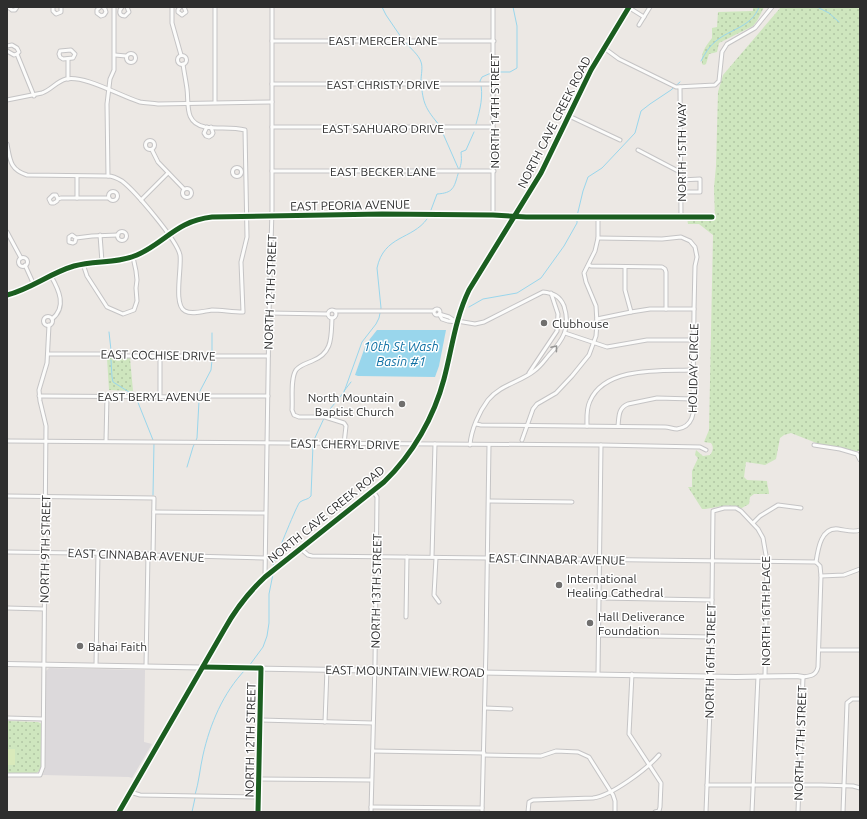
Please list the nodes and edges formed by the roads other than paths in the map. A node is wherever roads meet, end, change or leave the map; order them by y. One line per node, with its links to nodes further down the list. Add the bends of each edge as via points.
1 (8, 7): 2 (street, via 12,10)
2 (17, 7)
3 (53, 7): 4 (street, via 56,14 61,12)
4 (61, 7)
5 (102, 7): 19 (street); 19 (street, via 97,11 98,15 104,16)
6 (114, 7): 20 (street)
7 (122, 7): 21 (street)
8 (127, 7): 21 (street, via 128,15 123,16)
9 (172, 7): 22 (street)
10 (180, 7): 18 (street)
11 (184, 7): 18 (street, via 185,14 181,15)
12 (215, 7): 44 (street)
13 (272, 7): 25 (street, NORTH 12TH STREET)
14 (494, 7): 26 (street, NORTH 14TH STREET)
15 (629, 7): 23 (street); 28 (main road, NORTH CAVE CREEK ROAD)
16 (650, 7): 23 (street)
17 (772, 7): 39 (street, via 755,28 727,44 722,52 717,84)
18 (178, 11): 22 (street)
19 (106, 12): 20 (street)
20 (114, 12): 21 (street); 31 (street)
21 (120, 12)
22 (172, 12): 32 (street, via 172,23)
23 (644, 18): 24 (street)
24 (639, 25)
25 (272, 41): 26 (street, EAST MERCER LANE); 37 (street, NORTH 12TH STREET)
26 (494, 41): 38 (street, NORTH 14TH STREET)
27 (7, 46): 30 (street, via 11,44 17,48)
28 (604, 48): 39 (street, via 619,59); 46 (main road, NORTH CAVE CREEK ROAD)
29 (7, 51): 30 (street, via 13,55)
30 (17, 54): 41 (street)
31 (115, 55): 33 (street); 40 (street)
32 (180, 55): 35 (street, via 177,61); 35 (street, via 186,59)
33 (126, 56)
34 (68, 59): 34 (street, via 74,56 73,51 60,52 60,58); 36 (street)
35 (182, 64): 43 (street)
36 (68, 79): 40 (street, via 79,79); 41 (street)
37 (272, 84): 38 (street, EAST CHRISTY DRIVE); 45 (street, NORTH 12TH STREET)
38 (493, 84): 50 (street, NORTH 14TH STREET)
39 (680, 87): 58 (street, NORTH 15TH WAY)
40 (109, 90): 43 (street, via 141,102); 61 (street)
41 (34, 96): 42 (street)
42 (7, 100)
43 (188, 102): 44 (street); 47 (street, via 188,113 192,121)
44 (215, 102): 45 (street)
45 (272, 102): 49 (street, NORTH 12TH STREET)
46 (569, 116): 51 (street); 72 (main road, NORTH CAVE CREEK ROAD, via 546,164)
47 (207, 127): 48 (street); 48 (street, via 204,133 209,137 214,132)
48 (211, 127): 70 (street, via 245,130)
49 (272, 127): 50 (street, EAST SAHUARO DRIVE); 56 (street, NORTH 12TH STREET)
50 (493, 128): 57 (street, NORTH 14TH STREET)
51 (620, 140)
52 (7, 144): 55 (street)
53 (152, 150): 59 (street)
54 (638, 150): 58 (street)
55 (8, 152): 60 (street, via 17,172 27,175)
56 (272, 171): 57 (street, EAST BECKER LANE); 71 (street, NORTH 12TH STREET)
57 (494, 171): 69 (street, NORTH 14TH STREET)
58 (680, 172): 62 (street, NORTH 15TH WAY)
59 (168, 173): 63 (street); 68 (street)
60 (77, 176): 61 (street); 65 (street)
61 (108, 176): 68 (street, via 123,182)
62 (681, 180): 64 (street, NORTH 15TH WAY); 64 (street, via 700,179 700,192)
63 (184, 189)
64 (680, 192): 74 (street, NORTH 15TH WAY)
65 (77, 198): 66 (street); 67 (street)
66 (109, 198)
67 (58, 199)
68 (140, 200): 79 (street)
69 (494, 215): 71 (street, EAST PEORIA AVENUE, via 382,214); 72 (street, EAST PEORIA AVENUE)
70 (247, 217): 71 (street, EAST PEORIA AVENUE); 79 (street, EAST PEORIA AVENUE, via 201,219 184,225); 79 (street, via 247,237 241,262 242,312 184,311 179,299 180,255)
71 (272, 217): 98 (street, NORTH 12TH STREET)
72 (514, 217): 73 (street, EAST PEORIA AVENUE); 103 (main road, NORTH CAVE CREEK ROAD, via 475,277)
73 (598, 217): 74 (street, EAST PEORIA AVENUE); 81 (street)
74 (681, 217): 75 (street, EAST PEORIA AVENUE)
75 (712, 217)
76 (7, 232): 83 (street)
77 (100, 235): 78 (street); 80 (street); 84 (street)
78 (118, 235)
79 (168, 235): 82 (street, EAST PEORIA AVENUE, via 148,250)
80 (76, 238)
81 (598, 238): 87 (street); 95 (street, HOLIDAY CIRCLE, via 681,237 690,241 695,247 697,257)
82 (133, 257): 84 (street, EAST PEORIA AVENUE); 85 (street, via 137,301 134,310 123,314 107,307 87,276)
83 (21, 258): 86 (street, via 26,259); 86 (street, via 19,264)
84 (102, 262): 85 (street, EAST PEORIA AVENUE)
85 (83, 264): 89 (street, EAST PEORIA AVENUE)
86 (25, 265): 91 (street)
87 (589, 265): 88 (street); 102 (street, via 584,277 596,306)
88 (625, 267): 94 (street, via 664,269); 97 (street, via 625,290)
89 (61, 271): 90 (street, EAST PEORIA AVENUE)
90 (51, 276): 91 (street, EAST PEORIA AVENUE); 100 (street, NORTH 9TH STREET, via 61,300 58,312)
91 (34, 285): 93 (street, EAST PEORIA AVENUE)
92 (551, 293): 103 (street, via 541,293 484,322 475,324); 105 (street, via 558,297 564,307); 112 (street, via 558,314 557,331)
93 (7, 295)
94 (666, 309): 95 (street); 97 (street)
95 (694, 309): 106 (street, HOLIDAY CIRCLE)
96 (335, 311): 99 (street, via 331,310); 101 (street); 103 (street, via 438,309 442,319 448,322)
97 (631, 312): 102 (street)
98 (269, 313): 99 (street); 109 (street, NORTH 12TH STREET)
99 (328, 314): 101 (street)
100 (52, 318): 104 (street, NORTH 9TH STREET, via 52,323); 104 (street, NORTH 9TH STREET, via 44,319 44,323)
101 (332, 318): 127 (street, via 331,342 325,352 295,371 292,410 294,415 299,417 322,417 344,423)
102 (597, 319): 107 (street)
103 (457, 321): 128 (main road, NORTH CAVE CREEK ROAD, via 440,394)
104 (48, 325): 108 (street, NORTH 9TH STREET)
105 (565, 333): 107 (street); 112 (street, one-way to 105, via 545,360)
106 (694, 340): 107 (street, via 647,340 607,347); 111 (street, HOLIDAY CIRCLE)
107 (593, 343): 119 (street, via 584,361 566,383 533,408)
108 (48, 354): 110 (street, EAST COCHISE DRIVE); 113 (street, NORTH 9TH STREET)
109 (268, 356): 110 (street, EAST COCHISE DRIVE); 115 (street, NORTH 12TH STREET)
110 (160, 357): 116 (street)
111 (693, 370): 117 (street, HOLIDAY CIRCLE); 120 (street, via 648,371 612,379 592,396 588,407)
112 (528, 375): 118 (street, via 498,390 488,400)
113 (39, 396): 114 (street, EAST BERYL AVENUE); 124 (street, NORTH 9TH STREET, via 46,426)
114 (107, 396): 116 (street, EAST BERYL AVENUE); 125 (street)
115 (268, 396): 116 (street, EAST BERYL AVENUE); 126 (street, NORTH 12TH STREET)
116 (160, 397)
117 (693, 399): 121 (street, via 657,398 628,404 621,409); 121 (street, HOLIDAY CIRCLE, via 694,413 684,427 673,429)
118 (476, 424): 119 (street, HOLIDAY CIRCLE); 130 (street)
119 (526, 425): 120 (street, HOLIDAY CIRCLE); 122 (street)
120 (587, 426): 121 (street, HOLIDAY CIRCLE)
121 (618, 426)
122 (522, 440)
123 (7, 441): 124 (street, EAST CHERYL DRIVE)
124 (46, 441): 125 (street, EAST CHERYL DRIVE); 138 (street, NORTH 9TH STREET)
125 (106, 441): 126 (street, EAST CHERYL DRIVE)
126 (267, 443): 127 (street, EAST CHERYL DRIVE); 144 (street, NORTH 12TH STREET)
127 (344, 444): 128 (street, EAST CHERYL DRIVE)
128 (415, 444): 129 (street, EAST CHERYL DRIVE); 136 (main road, NORTH CAVE CREEK ROAD, via 390,476)
129 (435, 444): 130 (street, EAST CHERYL DRIVE); 156 (street)
130 (470, 445): 131 (street, EAST CHERYL DRIVE)
131 (489, 445): 132 (street, EAST CHERYL DRIVE); 139 (street)
132 (601, 445): 134 (street, EAST CHERYL DRIVE, via 700,447); 158 (street)
133 (814, 445): 135 (street, via 840,448 857,454)
134 (706, 450)
135 (860, 460)
136 (373, 491): 147 (main road, NORTH CAVE CREEK ROAD); 153 (street, NORTH 13TH STREET, via 377,497)
137 (7, 496): 138 (street)
138 (46, 497): 143 (street, via 154,498); 149 (street, NORTH 9TH STREET)
139 (489, 501): 140 (street); 157 (street)
140 (572, 502)
141 (801, 508): 145 (street, via 778,505)
142 (713, 510): 145 (street, NORTH 16TH PLACE, via 736,508); 159 (street, NORTH 16TH STREET)
143 (154, 512): 144 (street); 152 (street)
144 (265, 514): 155 (street, NORTH 12TH STREET)
145 (753, 523): 160 (street, NORTH 16TH PLACE, via 763,538)
146 (860, 530): 161 (street, via 829,530 821,541)
147 (301, 549): 153 (street, EAST CINNABAR AVENUE, via 309,556); 163 (main road, NORTH CAVE CREEK ROAD)
148 (7, 552): 149 (street, EAST CINNABAR AVENUE)
149 (45, 553): 150 (street, EAST CINNABAR AVENUE); 169 (street, NORTH 9TH STREET)
150 (98, 553): 151 (street, EAST CINNABAR AVENUE); 177 (street)
151 (148, 554): 152 (street, EAST CINNABAR AVENUE); 178 (street)
152 (153, 555): 155 (street, EAST CINNABAR AVENUE)
153 (376, 557): 154 (street, EAST CINNABAR AVENUE); 182 (street, NORTH 13TH STREET)
154 (407, 557): 156 (street, EAST CINNABAR AVENUE); 170 (street)
155 (264, 558): 163 (street, NORTH 12TH STREET)
156 (434, 558): 157 (street, EAST CINNABAR AVENUE); 167 (street, via 434,595)
157 (488, 558): 158 (street, EAST CINNABAR AVENUE); 183 (street)
158 (600, 559): 159 (street, EAST CINNABAR AVENUE); 165 (street)
159 (712, 561): 160 (street, EAST CINNABAR AVENUE); 166 (street, NORTH 16TH STREET)
160 (767, 561): 161 (street, EAST CINNABAR AVENUE); 188 (street, NORTH 16TH PLACE)
161 (816, 562): 164 (street, NORTH 17TH STREET, via 820,566)
162 (860, 569): 164 (street, via 844,575)
163 (266, 576): 179 (main road, NORTH CAVE CREEK ROAD, via 234,612)
164 (821, 576): 173 (street, NORTH 17TH STREET)
165 (600, 598): 166 (street); 171 (street)
166 (712, 600): 172 (street, NORTH 16TH STREET)
167 (439, 602)
168 (7, 608): 169 (street)
169 (44, 609): 176 (street, NORTH 9TH STREET)
170 (406, 617)
171 (599, 635): 172 (street); 184 (street)
172 (711, 637): 186 (street, NORTH 16TH STREET)
173 (819, 650): 174 (street); 189 (street, NORTH 17TH STREET, via 817,672)
174 (860, 650)
175 (7, 664): 176 (street, EAST MOUNTAIN VIEW ROAD)
176 (43, 664): 177 (street, EAST MOUNTAIN VIEW ROAD); 194 (street, NORTH 9TH STREET)
177 (96, 665): 178 (street, EAST MOUNTAIN VIEW ROAD)
178 (146, 666): 179 (street, EAST MOUNTAIN VIEW ROAD)
179 (203, 667): 180 (street, EAST MOUNTAIN VIEW ROAD); 210 (main road, NORTH CAVE CREEK ROAD)
180 (261, 668): 181 (street, EAST MOUNTAIN VIEW ROAD); 195 (street, NORTH 12TH STREET)
181 (327, 669): 182 (street, EAST MOUNTAIN VIEW ROAD); 196 (street)
182 (375, 670): 183 (street, EAST MOUNTAIN VIEW ROAD); 197 (street, NORTH 13TH STREET)
183 (486, 672): 184 (street, EAST MOUNTAIN VIEW ROAD); 191 (street)
184 (598, 674): 185 (street, EAST MOUNTAIN VIEW ROAD)
185 (632, 674): 186 (street, EAST MOUNTAIN VIEW ROAD); 201 (street, via 629,734)
186 (711, 676): 187 (street, EAST MOUNTAIN VIEW ROAD); 205 (street, NORTH 16TH STREET)
187 (758, 676): 188 (street, EAST MOUNTAIN VIEW ROAD); 206 (street, NORTH 16TH PLACE)
188 (765, 676): 189 (street, EAST MOUNTAIN VIEW ROAD)
189 (803, 677): 207 (street, NORTH 17TH STREET)
190 (860, 699): 208 (street, via 848,701)
191 (485, 708): 192 (street); 199 (street)
192 (510, 709)
193 (7, 718): 194 (street)
194 (43, 719): 202 (street, NORTH 9TH STREET, via 43,767 40,774)
195 (260, 720): 196 (street); 203 (street, NORTH 12TH STREET)
196 (325, 722): 197 (street)
197 (373, 723): 198 (street, NORTH 13TH STREET)
198 (373, 751): 199 (street); 204 (street, NORTH 13TH STREET)
199 (484, 754): 211 (street, via 541,756 556,751 578,752 591,760); 214 (street)
200 (659, 755): 201 (street)
201 (649, 765): 211 (street); 220 (street, via 661,783 660,807)
202 (7, 775)
203 (259, 779): 204 (street); 212 (street, NORTH 12TH STREET)
204 (371, 780): 213 (street, NORTH 13TH STREET)
205 (706, 785): 206 (street); 221 (street, NORTH 16TH STREET)
206 (754, 785): 207 (street); 222 (street, NORTH 16TH PLACE)
207 (799, 785): 208 (street); 223 (street, NORTH 17TH STREET)
208 (844, 786): 209 (street); 224 (street)
209 (860, 788)
210 (130, 792): 212 (street, via 140,795); 215 (main road, NORTH CAVE CREEK ROAD)
211 (611, 792): 218 (street, via 602,797 529,802); 219 (street, via 615,801)
212 (259, 797): 216 (street, NORTH 12TH STREET)
213 (371, 807): 214 (street); 217 (street, NORTH 13TH STREET)
214 (482, 810)
215 (119, 812)
216 (258, 812)
217 (371, 812)
218 (528, 812)
219 (615, 812)
220 (657, 812)
221 (706, 812)
222 (752, 812)
223 (798, 812)
224 (843, 812)

